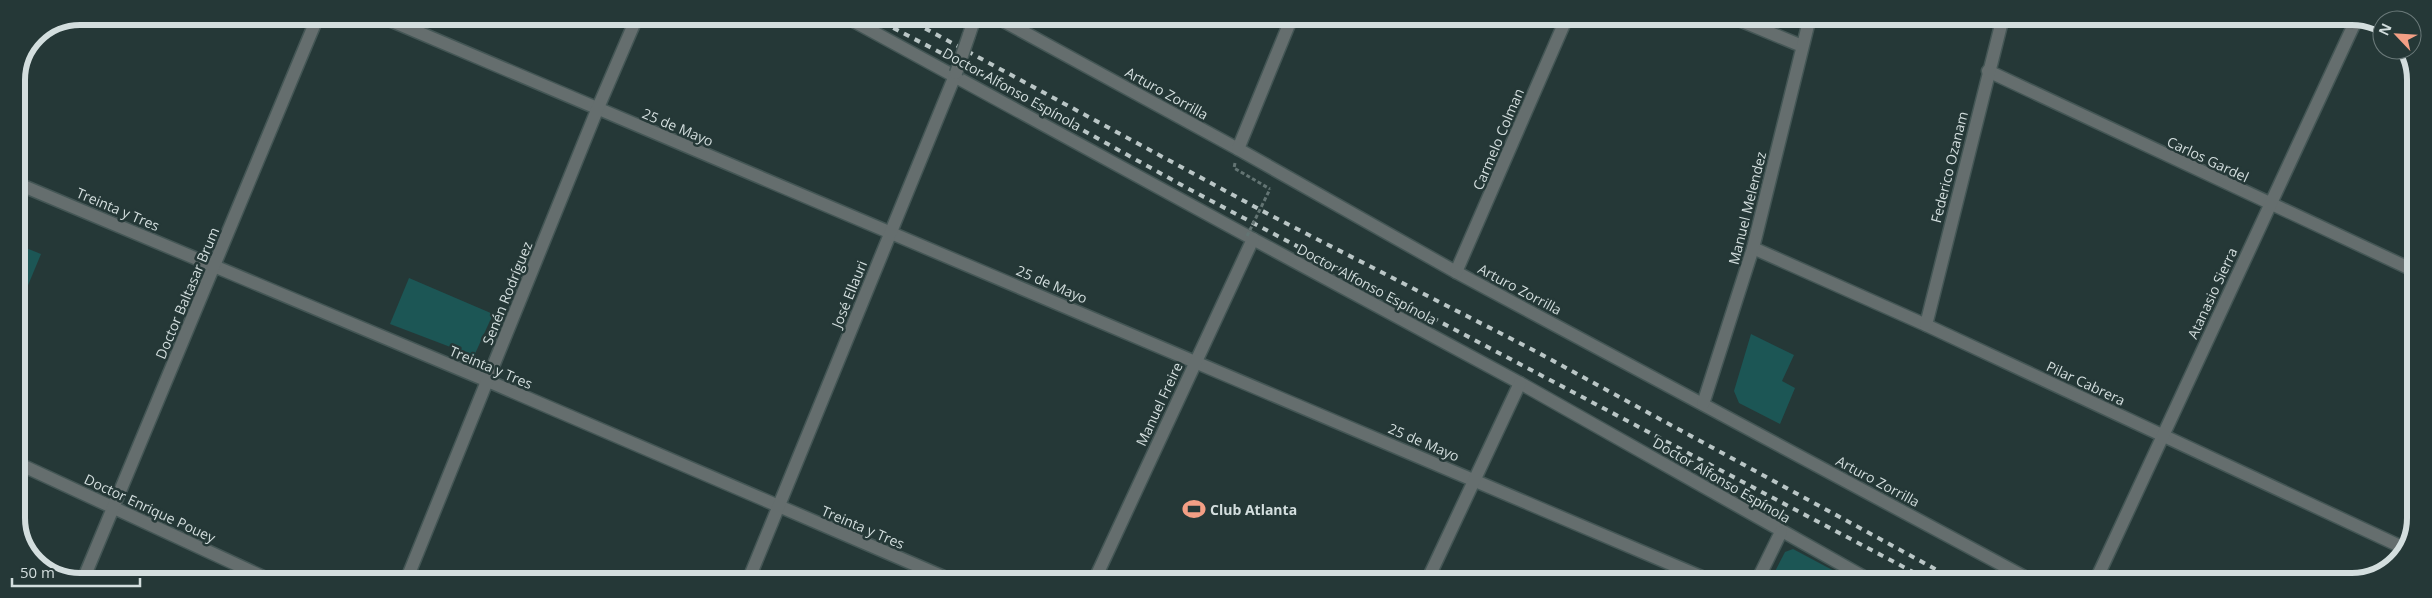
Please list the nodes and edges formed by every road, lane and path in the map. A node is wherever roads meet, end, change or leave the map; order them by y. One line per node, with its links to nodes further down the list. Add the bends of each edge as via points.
1 (314, 25): 24 (street, Doctor Baltasar Brum)
2 (401, 25): 16 (street, 25 de Mayo)
3 (634, 25): 16 (street, Senén Rodríguez)
4 (861, 25): 15 (street, Doctor Alfonso Espínola)
5 (972, 25): 15 (street, José Ellauri, bridge)
6 (1011, 25): 17 (street, Arturo Zorrilla)
7 (1289, 25): 17 (street)
8 (1564, 25): 26 (street, Carmelo Colman)
9 (1751, 25): 13 (street)
10 (1808, 25): 13 (street, Manuel Melendez)
11 (2001, 25): 14 (street, Federico Ozanam)
12 (2354, 25): 20 (street, Atanasio Sierra)
13 (1802, 46): 23 (street, Manuel Melendez)
14 (1988, 71): 20 (street, Carlos Gardel); 27 (street, Federico Ozanam)
15 (956, 74): 21 (street, José Ellauri); 22 (street, Doctor Alfonso Espínola)
16 (597, 110): 21 (street, 25 de Mayo); 29 (street, Senén Rodríguez)
17 (1238, 149): 26 (street, Arturo Zorrilla)
18 (25, 187): 24 (street, Treinta y Tres)
19 (1270, 189): 22 (path, bridge)
20 (2269, 205): 25 (street, Carlos Gardel); 32 (street, Atanasio Sierra)
21 (891, 232): 28 (street, 25 de Mayo); 35 (street, José Ellauri)
22 (1250, 238): 28 (street, Manuel Freire); 30 (street, Doctor Alfonso Espínola)
23 (1753, 248): 27 (street, Pilar Cabrera); 31 (street, Manuel Melendez)
24 (214, 266): 29 (street, Treinta y Tres); 36 (street, Doctor Baltasar Brum)
25 (2407, 268)
26 (1456, 272): 31 (street, Arturo Zorrilla)
27 (1926, 324): 32 (street, Pilar Cabrera)
28 (1195, 361): 34 (street, 25 de Mayo); 44 (street, Manuel Freire)
29 (488, 381): 35 (street, Treinta y Tres); 41 (street, Senén Rodríguez)
30 (1520, 383): 34 (street); 37 (street, Doctor Alfonso Espínola)
31 (1703, 404): 49 (street, Arturo Zorrilla)
32 (2164, 436): 38 (street, Pilar Cabrera); 50 (street, Atanasio Sierra)
33 (25, 467): 36 (street, Doctor Enrique Pouey)
34 (1475, 480): 45 (street); 46 (street, 25 de Mayo)
35 (777, 507): 42 (street, José Ellauri); 43 (street, Treinta y Tres)
36 (114, 508): 39 (street, Doctor Baltasar Brum); 40 (street, Doctor Enrique Pouey)
37 (1782, 532): 47 (street); 48 (street, Doctor Alfonso Espínola)
38 (2400, 546)
39 (86, 573)
40 (255, 573)
41 (409, 573)
42 (751, 573)
43 (934, 573)
44 (1098, 573)
45 (1431, 573)
46 (1692, 573)
47 (1761, 573)
48 (1855, 573)
49 (2017, 573)
50 (2098, 573)

